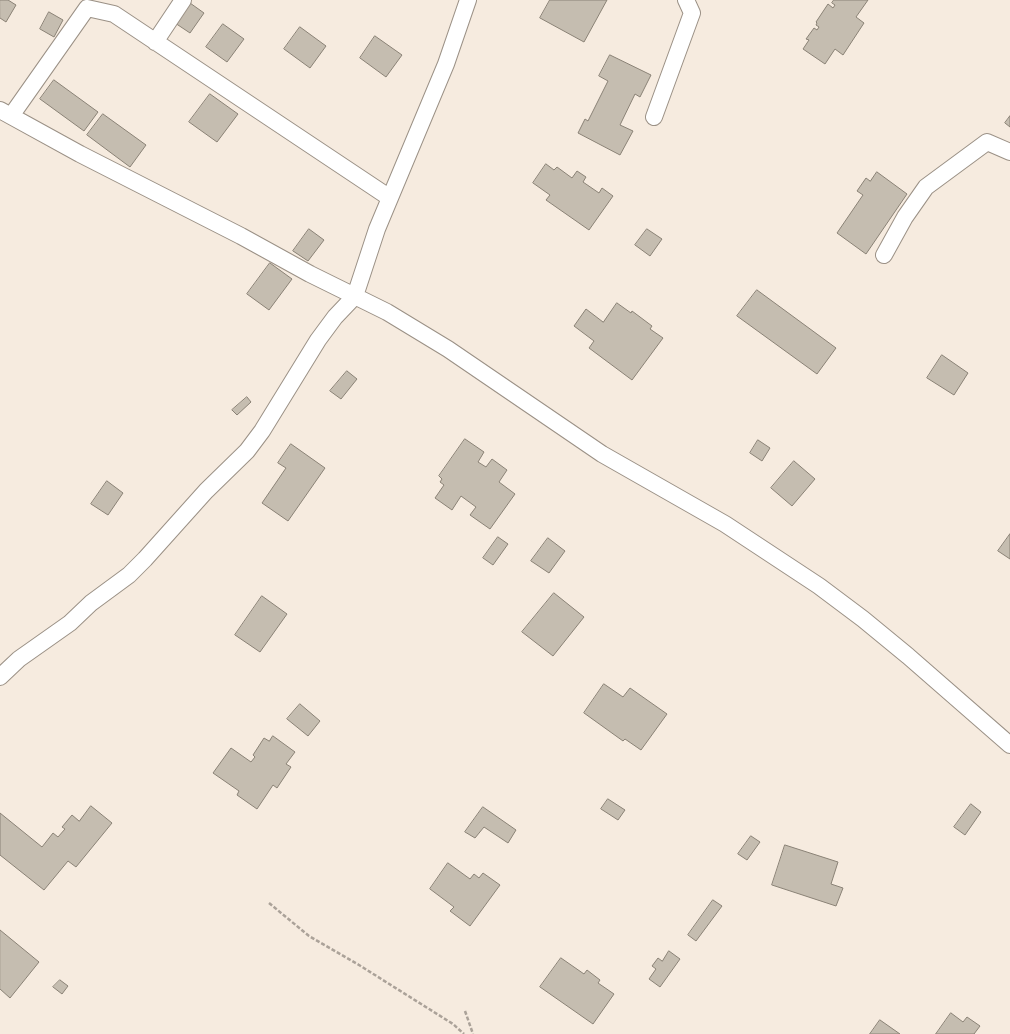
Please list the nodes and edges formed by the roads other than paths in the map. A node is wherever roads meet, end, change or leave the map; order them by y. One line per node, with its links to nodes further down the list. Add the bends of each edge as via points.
1 (183, 0): 4 (street)
2 (468, 0): 8 (street, via 446,64)
3 (686, 0): 6 (street, via 692,14)
4 (155, 42): 5 (street, via 114,14 87,8); 8 (street)
5 (5, 113): 10 (street)
6 (654, 117)
7 (1010, 152): 9 (street, via 987,142 926,187 905,217)
8 (390, 198): 10 (street)
9 (884, 255)
10 (355, 296): 11 (street, via 335,316 318,340 247,451 206,491 129,575 19,659); 12 (street, via 441,345 602,454 725,524 819,586 903,651)
11 (0, 677)
12 (1010, 745)

